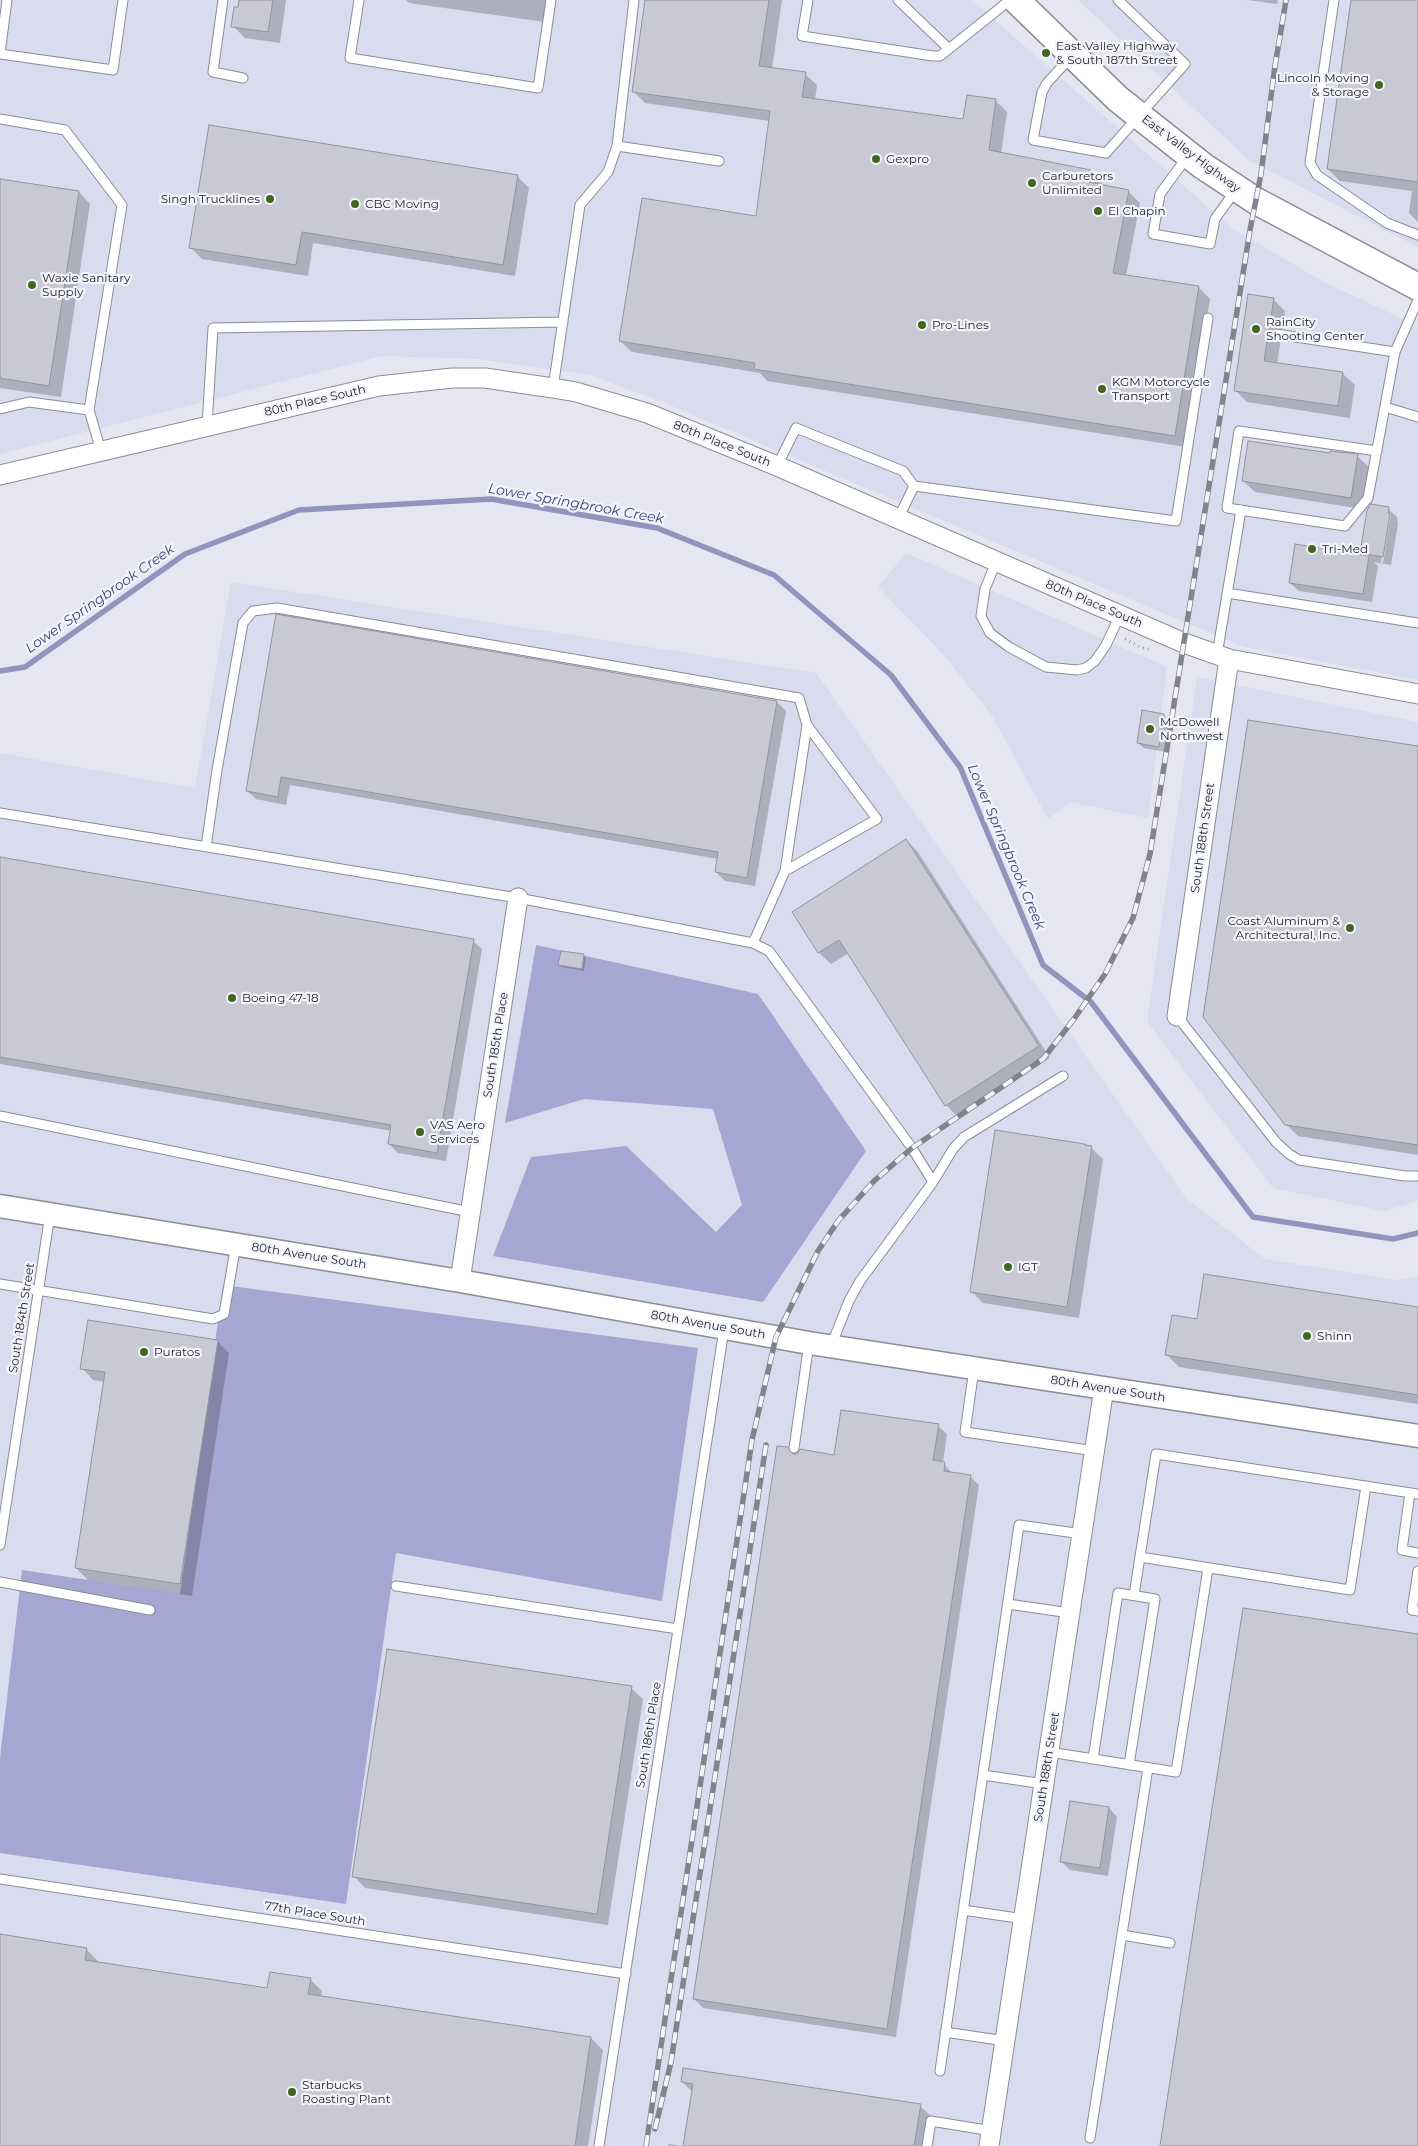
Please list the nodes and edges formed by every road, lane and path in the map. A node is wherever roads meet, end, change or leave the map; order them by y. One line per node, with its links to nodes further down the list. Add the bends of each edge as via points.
1 (7, 0): 2 (lane, via 0,54 113,70)
2 (123, 0)
3 (224, 0): 15 (lane, via 213,72)
4 (359, 0): 5 (lane, via 350,58 538,88)
5 (552, 0)
6 (634, 0): 18 (lane)
7 (808, 0): 13 (lane, via 802,36 933,56 940,56)
8 (898, 0): 13 (lane)
9 (1010, 0): 13 (lane)
10 (1016, 0): 14 (main road, East Valley Highway)
11 (1118, 0): 16 (lane, via 1185,64)
12 (1334, 0): 22 (lane, via 1310,163 1316,175 1387,222)
13 (949, 49)
14 (1073, 55): 16 (main road, East Valley Highway); 16 (lane, via 1042,92 1033,140 1106,153)
15 (243, 78)
16 (1140, 116): 19 (main road, East Valley Highway)
17 (0, 119): 32 (lane, via 65,130 122,205)
18 (617, 146): 20 (lane); 26 (lane, via 608,172 580,205)
19 (1188, 154): 21 (main road, East Valley Highway); 21 (lane, via 1160,194 1153,234 1210,244 1215,220)
20 (719, 161)
21 (1237, 189): 23 (main road, East Valley Highway)
22 (1418, 235)
23 (1418, 287)
24 (1418, 300): 28 (lane)
25 (1208, 318): 39 (lane, via 1176,521)
26 (563, 322): 29 (lane); 34 (lane, via 213,328)
27 (1276, 334): 28 (lane)
28 (1395, 352): 30 (lane)
29 (553, 388): 34 (street, 80th Place South, via 485,378 443,379 354,391); 37 (street, 80th Place South, via 641,411)
30 (1384, 407): 33 (lane); 36 (lane)
31 (0, 409): 32 (lane, via 29,402)
32 (89, 410): 35 (lane)
33 (1418, 417)
34 (207, 426): 35 (street, 80th Place South)
35 (101, 451): 38 (street, 80th Place South)
36 (1376, 451): 40 (lane, via 1368,498 1346,526); 40 (lane, via 1239,431 1227,508)
37 (777, 466): 39 (lane, via 796,428 903,471); 41 (street, 80th Place South)
38 (0, 475)
39 (914, 486): 41 (lane)
40 (1241, 510): 43 (lane)
41 (897, 520): 42 (street, 80th Place South)
42 (996, 562): 44 (street, 80th Place South); 44 (lane, via 985,589 981,616 990,633 1046,667 1086,668 1106,645)
43 (1227, 593): 45 (lane); 46 (lane)
44 (1120, 615): 46 (street, 80th Place South)
45 (1418, 624)
46 (1223, 657): 47 (street, 80th Place South); 54 (street, South 188th Street)
47 (1418, 694)
48 (807, 725): 50 (lane, via 799,698 277,608 253,611 242,623); 51 (lane); 51 (lane, via 877,818)
49 (0, 813): 50 (lane)
50 (206, 847): 52 (lane)
51 (785, 870): 53 (lane)
52 (518, 898): 53 (lane); 60 (street, South 185th Place)
53 (753, 943): 58 (lane, via 769,952 912,1148)
54 (1177, 1016): 57 (lane, via 1276,1142 1289,1154 1299,1160)
55 (1063, 1076): 58 (lane, via 964,1137)
56 (0, 1116): 60 (lane)
57 (1418, 1176)
58 (933, 1182): 68 (lane, via 860,1281)
59 (0, 1206): 61 (street, 80th Avenue South)
60 (470, 1212): 63 (street, South 185th Place)
61 (50, 1214): 62 (street, 80th Avenue South); 65 (lane, South 184th Street)
62 (236, 1244): 63 (street, 80th Avenue South); 65 (lane, via 224,1314 213,1319)
63 (460, 1281): 66 (street, 80th Avenue South)
64 (0, 1284): 65 (lane)
65 (39, 1290): 77 (lane, South 184th Street)
66 (724, 1328): 67 (street, 80th Avenue South); 89 (lane, South 186th Place)
67 (809, 1343): 68 (street, 80th Avenue South); 72 (lane)
68 (831, 1346): 69 (street, 80th Avenue South)
69 (974, 1368): 70 (street, 80th Avenue South); 73 (lane, via 965,1432)
70 (1104, 1388): 71 (street, 80th Avenue South); 73 (street, South 188th Street)
71 (1418, 1436)
72 (794, 1448)
73 (1095, 1451): 76 (street, South 188th Street)
74 (1366, 1486): 75 (lane); 79 (lane, via 1156,1454); 80 (lane, via 1350,1590)
75 (1414, 1494): 78 (lane, via 1402,1550)
76 (1082, 1534): 85 (lane, via 1020,1525); 88 (street, South 188th Street)
77 (0, 1545)
78 (1418, 1553)
79 (1140, 1557): 80 (lane); 84 (lane)
80 (1208, 1568): 93 (lane, via 1176,1772)
81 (1418, 1571): 87 (lane, via 1412,1610)
82 (0, 1582): 86 (lane)
83 (396, 1586): 89 (lane)
84 (1134, 1595): 91 (lane, via 1118,1593); 92 (lane, via 1155,1599)
85 (1008, 1604): 88 (lane); 94 (lane)
86 (150, 1610)
87 (1418, 1611)
88 (1070, 1613): 90 (street, South 188th Street)
89 (678, 1629): 101 (lane, South 186th Place)
90 (1049, 1752): 91 (lane); 95 (street, South 188th Street)
91 (1093, 1759): 92 (lane)
92 (1129, 1765): 93 (lane)
93 (1148, 1768): 99 (lane)
94 (983, 1775): 95 (lane); 97 (lane)
95 (1044, 1784): 98 (street, South 188th Street)
96 (0, 1879): 101 (lane, 77th Place South)
97 (963, 1910): 98 (lane); 102 (lane)
98 (1024, 1919): 103 (street, South 188th Street)
99 (1122, 1935): 100 (lane); 106 (lane)
100 (1170, 1943)
101 (626, 1974): 107 (lane, South 186th Place)
102 (946, 2032): 103 (lane); 104 (lane)
103 (1005, 2041): 105 (street, South 188th Street)
104 (940, 2071)
105 (991, 2138): 108 (lane, via 931,2121)
106 (1090, 2138)
107 (600, 2146)
108 (927, 2146)

